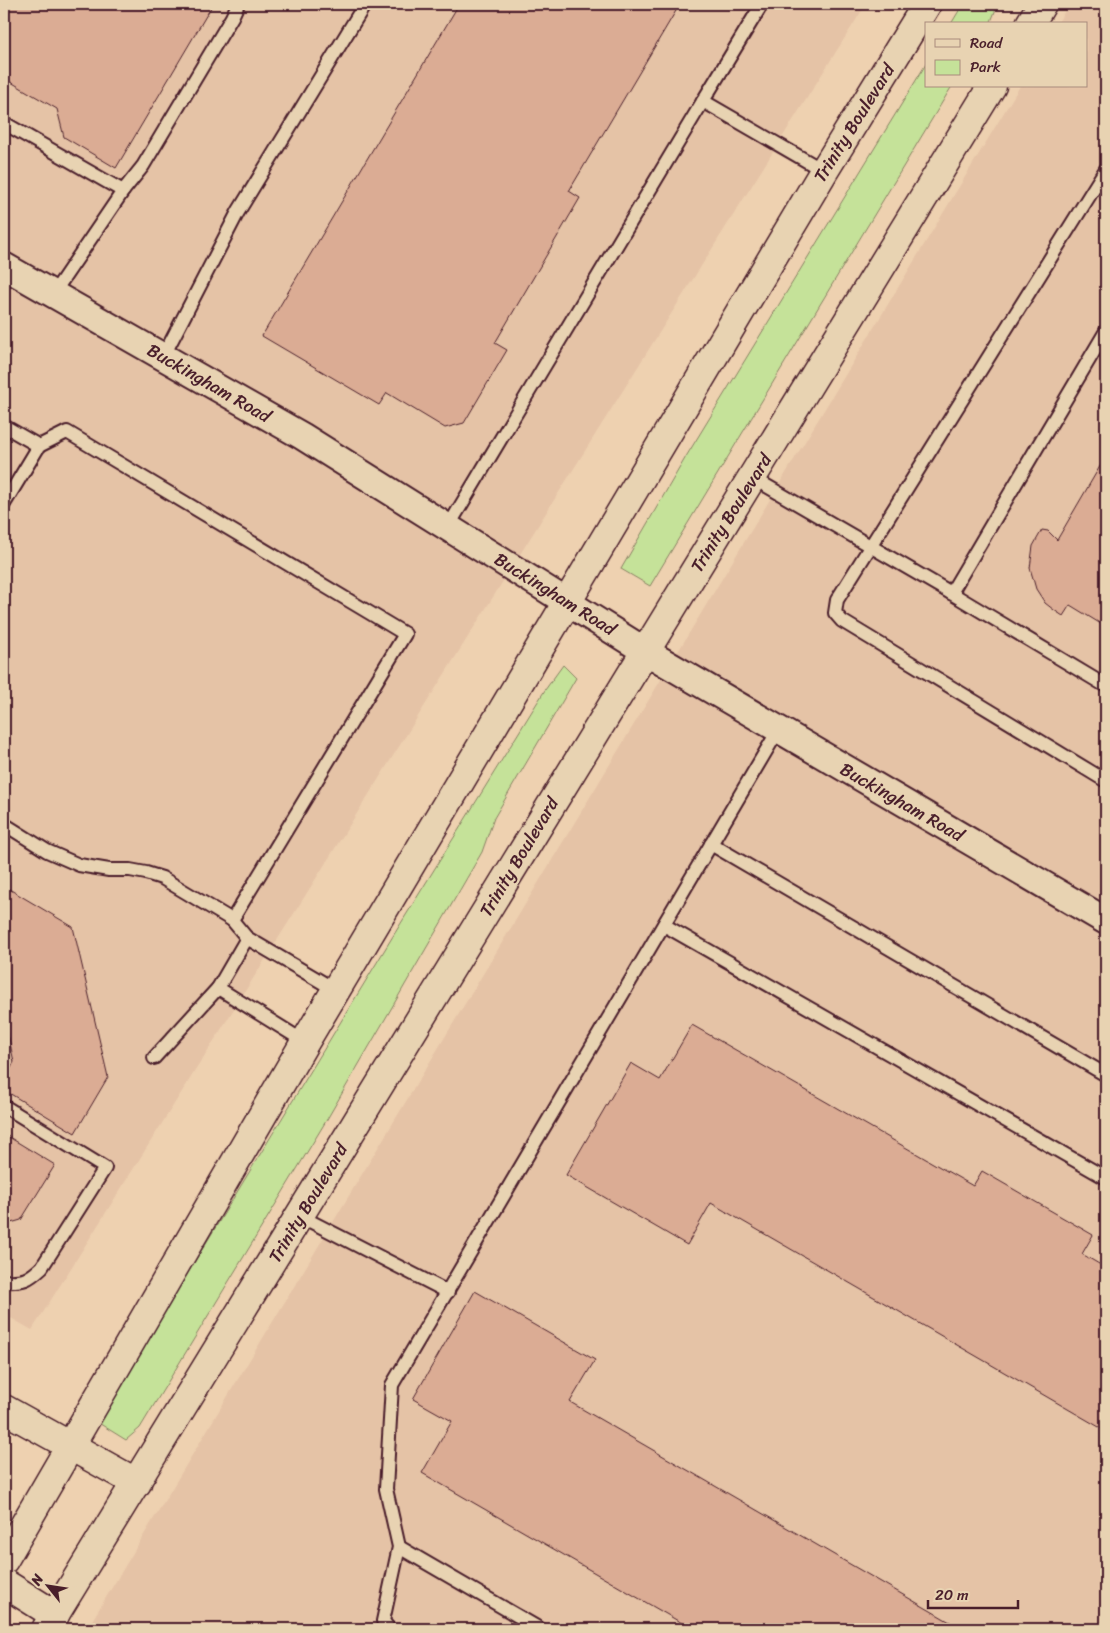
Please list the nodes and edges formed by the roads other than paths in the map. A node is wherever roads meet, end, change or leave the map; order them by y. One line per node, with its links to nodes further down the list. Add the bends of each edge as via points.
1 (238, 4): 12 (lane, via 143,166)
2 (365, 4): 16 (lane, via 238,212)
3 (762, 4): 8 (lane)
4 (927, 4): 11 (main road, Trinity Boulevard)
5 (1042, 4): 6 (main road)
6 (1031, 22)
7 (991, 88): 19 (main road, Trinity Boulevard)
8 (703, 101): 11 (lane); 21 (lane)
9 (4, 123): 12 (lane)
10 (1106, 170): 22 (lane)
11 (824, 171): 24 (main road, Trinity Boulevard)
12 (123, 191): 14 (lane)
13 (4, 266): 14 (street, Buckingham Road)
14 (53, 294): 16 (street, Buckingham Road)
15 (1106, 331): 23 (lane)
16 (163, 357): 21 (street, Buckingham Road, via 302,436)
17 (4, 426): 18 (lane)
18 (39, 446): 20 (lane); 31 (lane, via 68,432 405,634)
19 (753, 478): 22 (lane); 25 (main road, Trinity Boulevard)
20 (4, 504)
21 (448, 527): 24 (street, Buckingham Road)
22 (870, 547): 23 (lane); 28 (lane, via 837,600 835,613 842,621)
23 (951, 593): 26 (lane)
24 (568, 602): 25 (street, Buckingham Road); 36 (main road, Trinity Boulevard)
25 (645, 651): 27 (street, Buckingham Road); 42 (main road, Trinity Boulevard)
26 (1106, 686)
27 (779, 729): 30 (lane); 32 (street, Buckingham Road)
28 (1106, 781)
29 (4, 824): 31 (lane, via 47,851 79,865 130,870 162,878)
30 (712, 844): 33 (lane); 39 (lane)
31 (232, 920): 34 (lane)
32 (1106, 921)
33 (664, 925): 41 (lane); 44 (lane)
34 (247, 938): 35 (lane); 36 (lane)
35 (218, 988): 37 (lane); 38 (lane)
36 (337, 991): 37 (main road, Trinity Boulevard)
37 (305, 1042): 46 (main road, Trinity Boulevard)
38 (154, 1058)
39 (1106, 1075)
40 (4, 1106): 43 (lane, via 106,1168 42,1267 29,1279)
41 (1106, 1178)
42 (300, 1216): 44 (lane); 47 (main road, Trinity Boulevard)
43 (4, 1281)
44 (448, 1292): 48 (lane, via 392,1384 386,1489)
45 (4, 1409): 46 (main road)
46 (70, 1446): 47 (main road); 49 (main road, Trinity Boulevard)
47 (137, 1483): 51 (main road, Trinity Boulevard)
48 (398, 1546): 52 (lane, via 382,1621); 53 (lane)
49 (4, 1560)
50 (4, 1583): 51 (main road)
51 (51, 1622)
52 (389, 1629)
53 (540, 1629)

